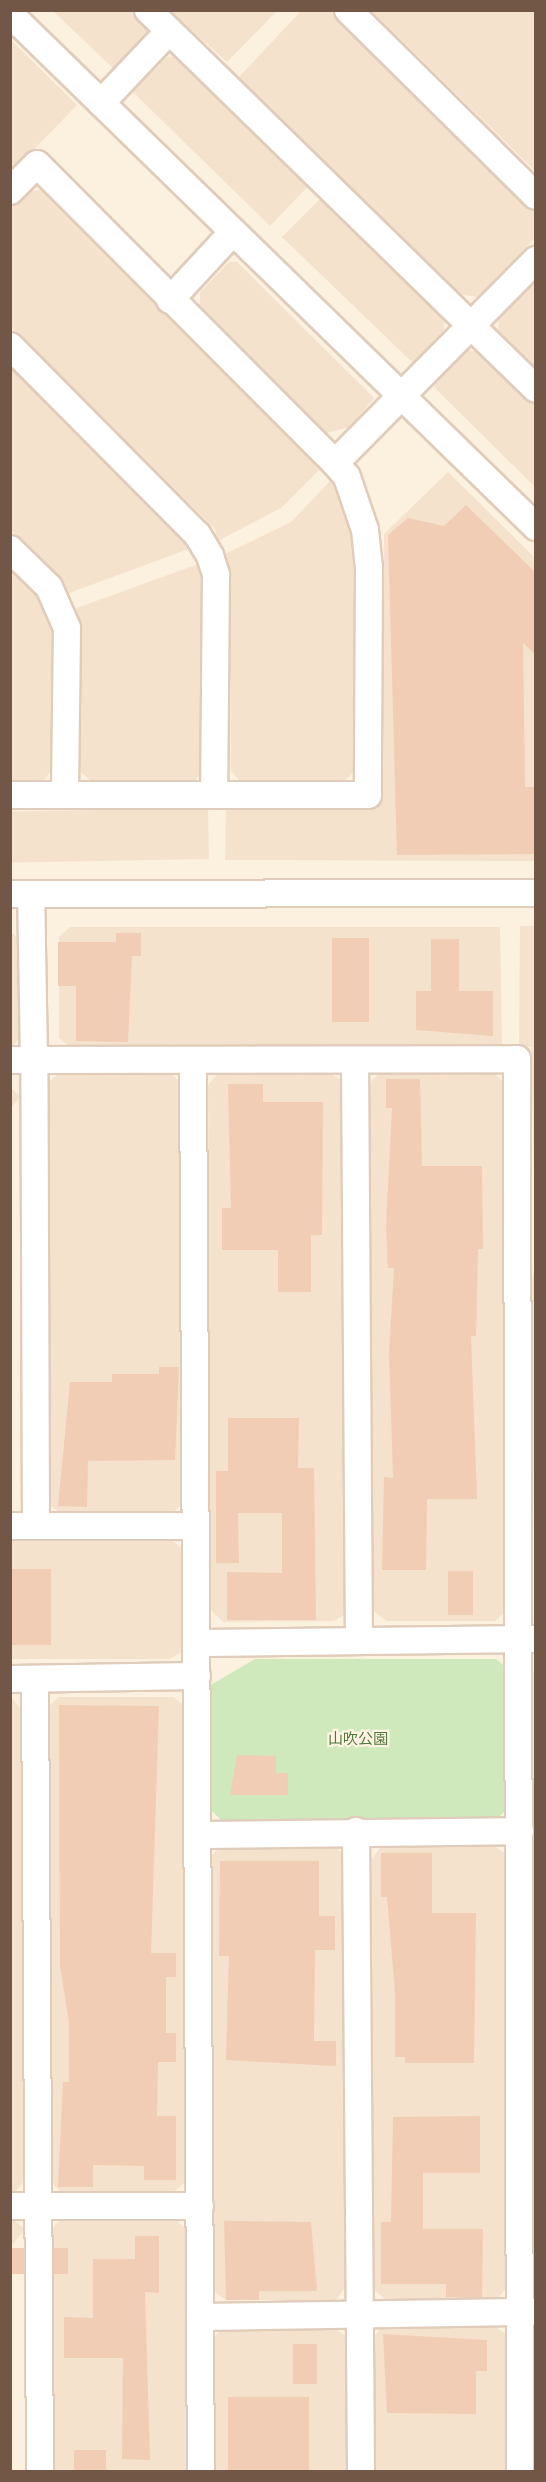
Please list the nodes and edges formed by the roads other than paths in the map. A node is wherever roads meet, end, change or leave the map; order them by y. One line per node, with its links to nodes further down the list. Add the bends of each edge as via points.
1 (148, 10): 4 (street)
2 (348, 10): 7 (street)
3 (10, 14): 5 (street)
4 (169, 31): 5 (street); 11 (street)
5 (101, 103): 8 (street)
6 (10, 191): 10 (street, via 38,164)
7 (536, 196)
8 (233, 232): 10 (street); 14 (street)
9 (536, 260): 11 (street)
10 (170, 300): 15 (street)
11 (471, 326): 13 (street); 14 (street)
12 (10, 346): 18 (street, via 197,534 210,556 216,575)
13 (536, 389)
14 (400, 397): 15 (street); 16 (street)
15 (335, 463): 18 (street, via 347,477 365,530 369,567 368,795)
16 (536, 527)
17 (10, 549): 20 (street, via 49,587 67,628)
18 (214, 794): 20 (street)
19 (10, 795): 20 (street)
20 (65, 795)
21 (21, 894): 22 (street); 23 (street)
22 (536, 894)
23 (22, 1060): 24 (street); 28 (street)
24 (193, 1060): 25 (street); 29 (street)
25 (355, 1060): 26 (street, via 517,1059); 31 (street)
26 (526, 1246): 30 (street)
27 (10, 1526): 28 (street)
28 (36, 1526): 29 (street)
29 (196, 1526): 32 (street)
30 (528, 1639): 31 (street); 36 (street)
31 (360, 1641): 32 (street)
32 (197, 1643): 33 (street)
33 (197, 1676): 34 (street); 37 (street)
34 (23, 1679): 38 (street)
35 (357, 1831): 36 (street); 37 (street); 42 (street)
36 (520, 1831): 41 (street)
37 (198, 1835): 40 (street)
38 (38, 2205): 39 (street); 40 (street); 44 (street)
39 (10, 2206)
40 (200, 2206): 43 (street)
41 (529, 2312): 42 (street); 47 (street)
42 (361, 2313): 43 (street); 46 (street)
43 (200, 2317): 45 (street)
44 (40, 2472)
45 (201, 2472)
46 (361, 2472)
47 (520, 2472)

